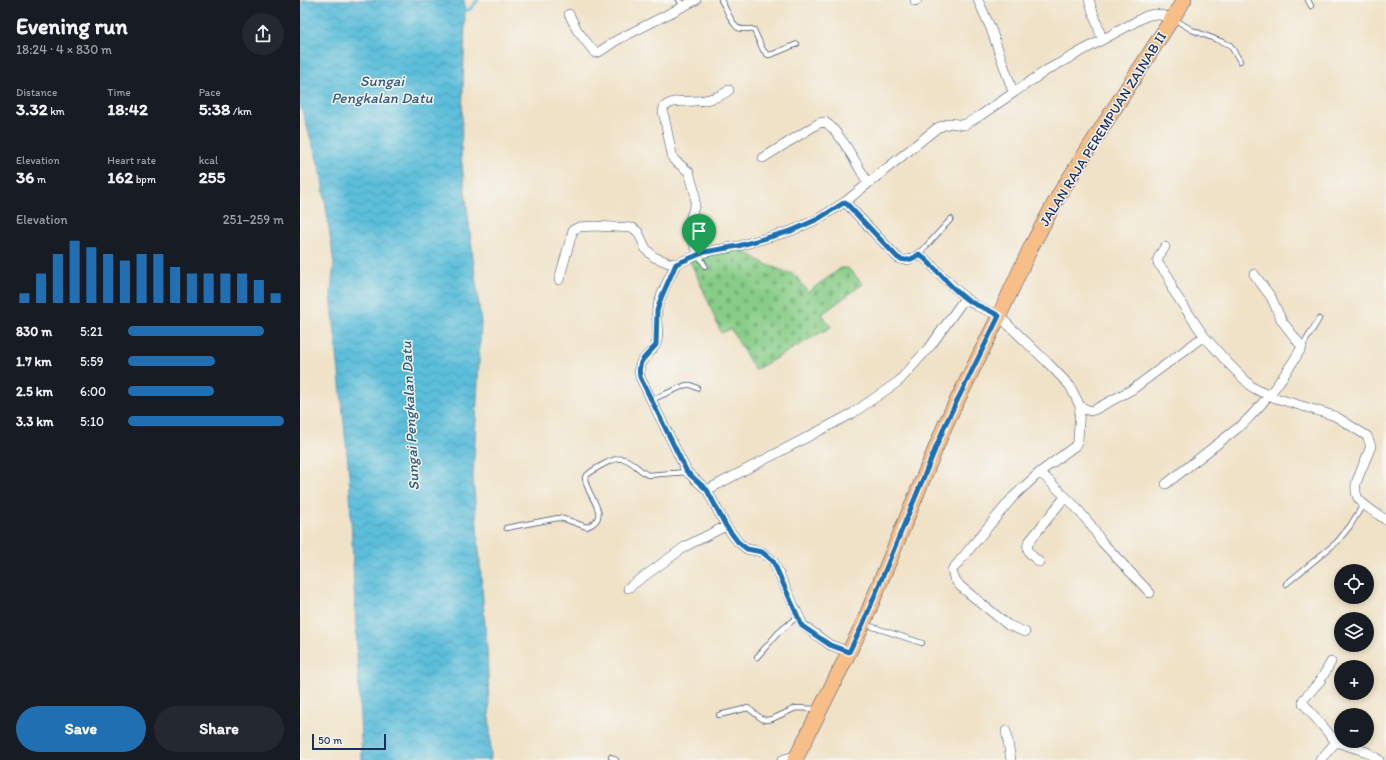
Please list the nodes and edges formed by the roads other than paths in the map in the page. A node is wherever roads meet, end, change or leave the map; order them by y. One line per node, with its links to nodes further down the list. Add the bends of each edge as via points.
1 (696, 0): 7 (street)
2 (721, 0): 12 (lane, via 736,27 754,30 768,55)
3 (978, 0): 15 (street)
4 (1089, 0): 11 (street)
5 (1184, 0): 10 (main road, JALAN RAJA PEREMPUAN ZAINAB II)
6 (1308, 0): 8 (lane)
7 (682, 3): 9 (street, via 595,53)
8 (1311, 6)
9 (568, 14)
10 (1173, 18): 11 (street, via 1155,14 1146,16); 13 (lane, via 1192,30 1230,45); 28 (main road, JALAN RAJA PEREMPUAN ZAINAB II, via 1060,193)
11 (1102, 39): 15 (street)
12 (797, 44)
13 (1240, 61)
14 (729, 90): 22 (street, via 725,94 696,102 672,102 664,107 663,111 673,159 689,172 695,193 695,205 687,228)
15 (1013, 92): 17 (street, via 964,125 950,124 937,128)
16 (763, 158): 17 (street, via 819,123 825,122 839,136)
17 (868, 183): 18 (street)
18 (845, 202): 21 (street, via 898,258 906,261); 22 (street, via 818,219 791,231)
19 (951, 219): 21 (lane)
20 (1165, 247): 30 (street, via 1157,262)
21 (919, 254): 27 (street)
22 (699, 255): 23 (street); 24 (lane)
23 (676, 264): 26 (street, via 654,257 633,228 579,227 572,233); 34 (street, via 657,311 656,345 638,368)
24 (705, 266)
25 (1254, 274): 31 (street, via 1271,297 1282,321)
26 (559, 280)
27 (965, 298): 28 (street); 39 (street, via 932,344 898,380 853,413)
28 (999, 316): 35 (street, via 1070,386); 50 (main road, JALAN RAJA PEREMPUAN ZAINAB II, via 946,423)
29 (1319, 319): 31 (lane)
30 (1204, 336): 33 (street, via 1252,387); 35 (street, via 1133,389 1094,410)
31 (1302, 347): 33 (street)
32 (697, 388): 34 (lane, via 686,385)
33 (1269, 396): 38 (street, via 1243,424); 41 (street, via 1335,416 1367,436 1371,446 1355,488 1356,496)
34 (651, 400): 36 (street)
35 (1080, 406): 37 (street, via 1078,440 1075,446)
36 (687, 472): 39 (street); 44 (lane, via 648,475 624,458 616,459 591,471 585,477 585,483 599,514 599,520 593,525 587,527 565,518 558,518)
37 (1040, 472): 40 (street); 51 (street, via 1013,497 952,570 960,586 1008,625)
38 (1166, 484)
39 (707, 490): 43 (street)
40 (1065, 498): 45 (street, via 1028,543 1029,553); 48 (street)
41 (1364, 503): 42 (street); 46 (lane, via 1337,542)
42 (1386, 520)
43 (726, 526): 47 (street, via 686,546); 49 (street, via 743,546 762,552 773,561)
44 (506, 528)
45 (1040, 562)
46 (1286, 584)
47 (628, 588)
48 (1150, 593)
49 (798, 616): 53 (street, via 802,626 830,645); 54 (lane, via 779,632)
50 (863, 624): 52 (lane); 53 (main road, JALAN RAJA PEREMPUAN ZAINAB II)
51 (1025, 632)
52 (922, 643)
53 (849, 652): 56 (main road, JALAN RAJA PEREMPUAN ZAINAB II)
54 (757, 657)
55 (1331, 662): 59 (street, via 1303,703)
56 (820, 709): 57 (lane, via 796,708 766,720 762,720 748,708); 63 (main road, JALAN RAJA PEREMPUAN ZAINAB II)
57 (719, 715)
58 (1006, 731): 66 (street)
59 (1334, 740)
60 (1334, 744): 67 (street)
61 (1355, 748): 68 (street)
62 (610, 757): 64 (lane)
63 (796, 758): 65 (street)
64 (616, 760)
65 (782, 760)
66 (1011, 760)
67 (1320, 760)
68 (1379, 760)

